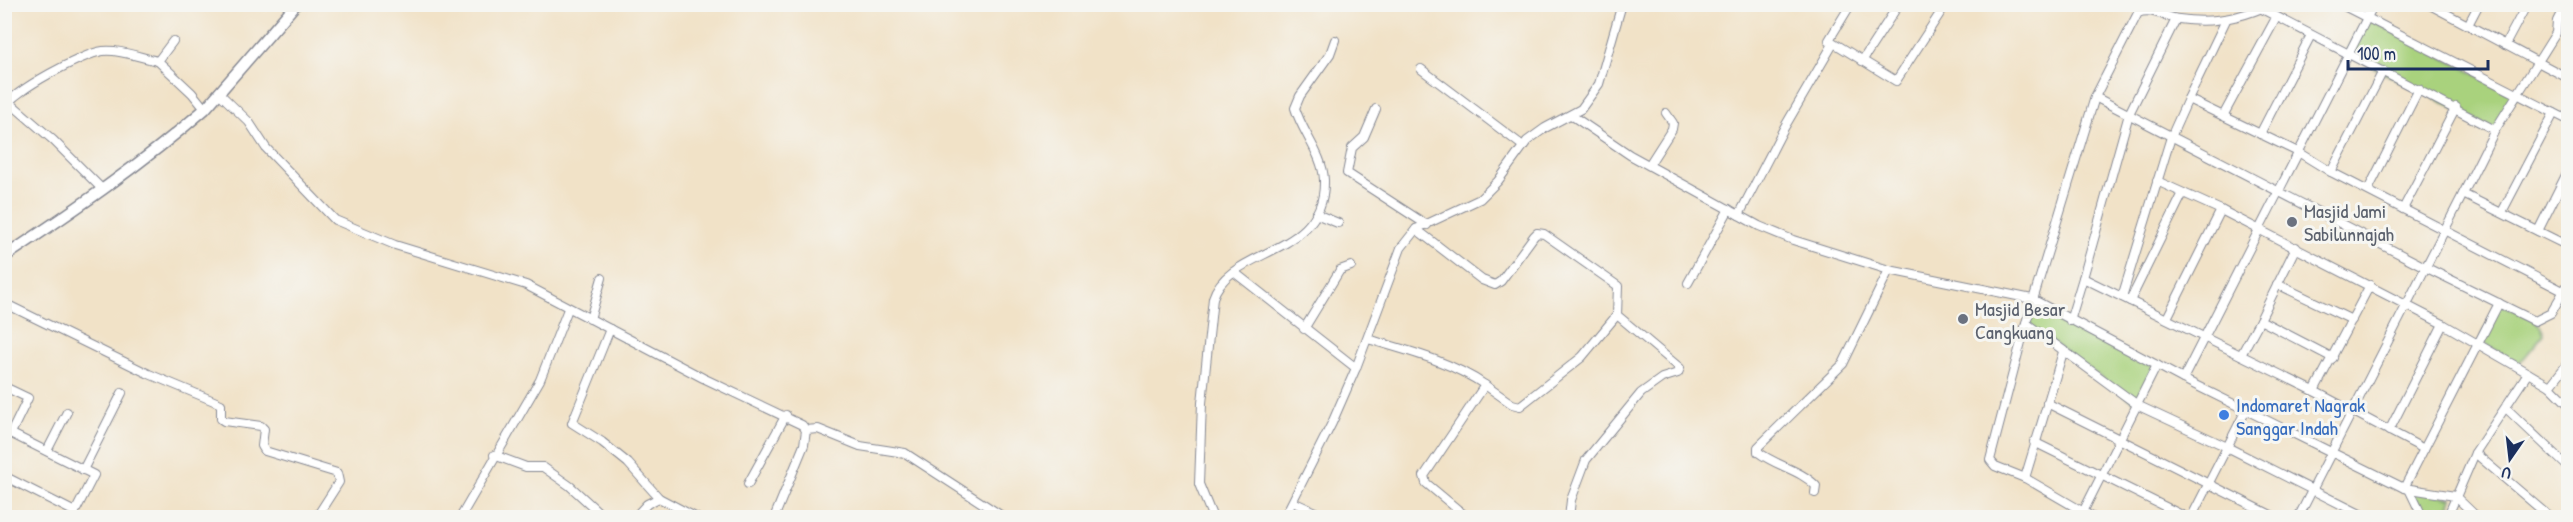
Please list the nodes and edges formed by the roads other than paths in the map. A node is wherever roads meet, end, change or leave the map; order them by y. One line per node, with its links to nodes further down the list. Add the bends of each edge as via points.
1 (296, 4): 31 (street)
2 (1622, 4): 42 (street, via 1599,84 1588,101)
3 (1851, 4): 21 (street, via 1830,37)
4 (1899, 4): 25 (street)
5 (1946, 4): 25 (street, via 1898,80 1893,81)
6 (2340, 4): 14 (street)
7 (2374, 4): 14 (street)
8 (2479, 4): 17 (street)
9 (2527, 4): 22 (street)
10 (2430, 5): 17 (street)
11 (2266, 7): 13 (street); 16 (street)
12 (2564, 7): 26 (street, via 2556,33)
13 (2276, 18): 18 (street); 43 (street)
14 (2367, 18): 23 (street); 32 (street)
15 (2176, 19): 16 (street); 33 (street, via 2138,12); 41 (street)
16 (2226, 20): 34 (street)
17 (2468, 26): 22 (street)
18 (2311, 35): 23 (street); 46 (street)
19 (1335, 40): 63 (street, via 1295,108 1321,166 1323,190)
20 (173, 41): 24 (street)
21 (1833, 44): 25 (street); 64 (street)
22 (2505, 45): 26 (street)
23 (2349, 53): 28 (street); 49 (street)
24 (158, 61): 35 (street, via 105,51 93,54 43,79); 37 (street)
25 (1862, 61)
26 (2539, 63): 29 (street); 32 (street)
27 (1421, 69): 48 (street)
28 (2383, 71): 30 (street); 52 (street)
29 (2568, 78)
30 (2419, 89): 36 (street); 55 (street)
31 (219, 93): 37 (street); 89 (street, via 335,220 395,245 526,285)
32 (2517, 94): 40 (street); 45 (street)
33 (2095, 97): 41 (street); 84 (street)
34 (2188, 99): 43 (street); 47 (street)
35 (6, 104): 54 (street, via 53,140)
36 (2456, 107): 45 (street); 60 (street)
37 (205, 109): 54 (street)
38 (1376, 109): 66 (street, via 1364,137 1352,148 1347,173)
39 (1666, 113): 50 (street, via 1674,126)
40 (2554, 113): 44 (street); 62 (street)
41 (2129, 114): 47 (street); 79 (street)
42 (1571, 115): 48 (street, via 1545,128); 50 (street)
43 (2223, 116): 46 (street)
44 (2568, 120)
45 (2495, 130): 58 (street)
46 (2260, 134): 49 (street)
47 (2171, 137): 53 (street); 56 (street)
48 (1523, 146): 66 (street, via 1480,199)
49 (2300, 153): 52 (street); 56 (street)
50 (1649, 165): 59 (street)
51 (2568, 171): 70 (street)
52 (2331, 172): 55 (street)
53 (2157, 181): 57 (street); 85 (street)
54 (103, 190): 73 (street)
55 (2368, 190): 60 (street)
56 (2280, 191): 68 (street); 75 (street)
57 (2184, 193): 61 (street); 85 (street)
58 (2463, 194): 62 (street); 69 (street)
59 (1729, 209): 64 (street); 80 (street)
60 (2403, 209): 69 (street)
61 (2221, 210): 68 (street); 91 (street)
62 (2502, 212): 70 (street)
63 (1316, 214): 65 (street); 77 (street, via 1294,239)
64 (1739, 215): 76 (street, via 1793,240)
65 (1338, 223)
66 (1427, 225): 67 (street)
67 (1416, 229): 90 (street, via 1494,285 1534,236 1544,234 1618,286); 101 (street, via 1401,248)
68 (2260, 229): 72 (street); 100 (street)
69 (2444, 230): 75 (street); 83 (street)
70 (2538, 231): 71 (street)
71 (2568, 246)
72 (2296, 248): 81 (street); 82 (street)
73 (4, 257)
74 (1351, 266): 99 (street, via 1340,270)
75 (2425, 267): 87 (street); 88 (street)
76 (1889, 270): 84 (street); 144 (street, via 1843,364 1758,447 1766,458 1810,480 1816,486)
77 (1234, 272): 99 (street); 157 (street, via 1216,290 1214,298 1202,403 1199,484)
78 (602, 278): 92 (street)
79 (2083, 278): 85 (street); 95 (street)
80 (1688, 284)
81 (2277, 284): 93 (street); 94 (street)
82 (2370, 285): 88 (street); 94 (street)
83 (2566, 288): 87 (street, via 2541,320 2535,321)
84 (2032, 299): 95 (street); 96 (street)
85 (2126, 299): 91 (street)
86 (4, 303): 150 (street, via 220,404 224,421 261,426 264,451 337,473 339,482)
87 (2499, 303): 102 (street)
88 (2406, 307): 97 (street); 122 (street)
89 (568, 309): 92 (street); 134 (street, via 540,380)
90 (1617, 315): 111 (street, via 1582,357 1520,406); 161 (street, via 1680,370 1641,393 1586,460 1574,489)
91 (2167, 318): 100 (street)
92 (590, 319): 98 (street)
93 (2260, 320): 104 (street); 105 (street)
94 (2352, 320): 105 (street)
95 (2070, 321): 107 (street)
96 (2026, 323): 103 (street); 139 (street, via 1990,460 1995,466)
97 (2443, 324): 102 (street); 125 (street)
98 (610, 329): 123 (street); 146 (street, via 572,423 628,463)
99 (1304, 329): 108 (street)
100 (2206, 338): 104 (street); 110 (street)
101 (1368, 339): 108 (street); 111 (street, via 1435,358)
102 (2477, 343): 109 (street); 130 (street)
103 (2063, 352): 116 (street); 118 (street)
104 (2241, 355): 114 (street)
105 (2333, 358): 114 (street)
106 (2568, 363): 112 (street)
107 (2157, 365): 110 (street); 118 (street)
108 (1356, 368): 147 (street)
109 (2528, 373): 112 (street); 119 (street)
110 (2183, 379): 120 (street)
111 (1485, 385): 160 (street, via 1424,476 1426,483)
112 (2550, 386): 117 (street)
113 (7, 388): 126 (street, via 28,398)
114 (2314, 391): 122 (street)
115 (122, 393): 136 (street)
116 (2047, 402): 127 (street); 128 (street)
117 (2568, 404)
118 (2139, 406): 127 (street); 129 (street)
119 (2506, 408): 133 (street); 135 (street)
120 (2246, 410): 129 (street); 132 (street)
121 (67, 412): 131 (street)
122 (2352, 412): 125 (street); 132 (street)
123 (786, 415): 124 (street); 140 (street)
124 (806, 430): 155 (street, via 804,446); 156 (street, via 818,429 860,446 905,453)
125 (2389, 430): 130 (street)
126 (8, 431): 131 (street)
127 (2119, 440): 138 (street); 141 (street)
128 (2034, 442): 138 (street); 139 (street)
129 (2228, 447): 141 (street); 143 (street)
130 (2424, 449): 142 (street)
131 (47, 451): 136 (street)
132 (2331, 453): 142 (street); 143 (street)
133 (2475, 453): 145 (street); 169 (street)
134 (494, 455): 151 (street); 152 (street, via 526,467 543,467)
135 (2568, 467)
136 (83, 470): 137 (street, via 94,476 75,512)
137 (4, 476)
138 (2102, 476): 148 (street); 163 (street)
139 (2025, 478): 148 (street)
140 (748, 484)
141 (2209, 484): 163 (street); 164 (street)
142 (2406, 488): 145 (street); 149 (street)
143 (2311, 491): 165 (street); 166 (street)
144 (1815, 493)
145 (2455, 496): 167 (street); 168 (street)
146 (659, 498): 153 (street); 154 (street)
147 (1293, 501): 158 (street); 159 (street)
148 (2083, 512): 162 (street)
149 (2421, 515)
150 (316, 518)
151 (460, 518)
152 (605, 518)
153 (634, 518)
154 (697, 518)
155 (774, 518)
156 (1005, 518)
157 (1213, 518)
158 (1284, 518)
159 (1328, 518)
160 (1468, 518)
161 (1569, 518)
162 (2094, 518)
163 (2190, 518)
164 (2277, 518)
165 (2298, 518)
166 (2368, 518)
167 (2447, 518)
168 (2478, 518)
169 (2551, 518)

